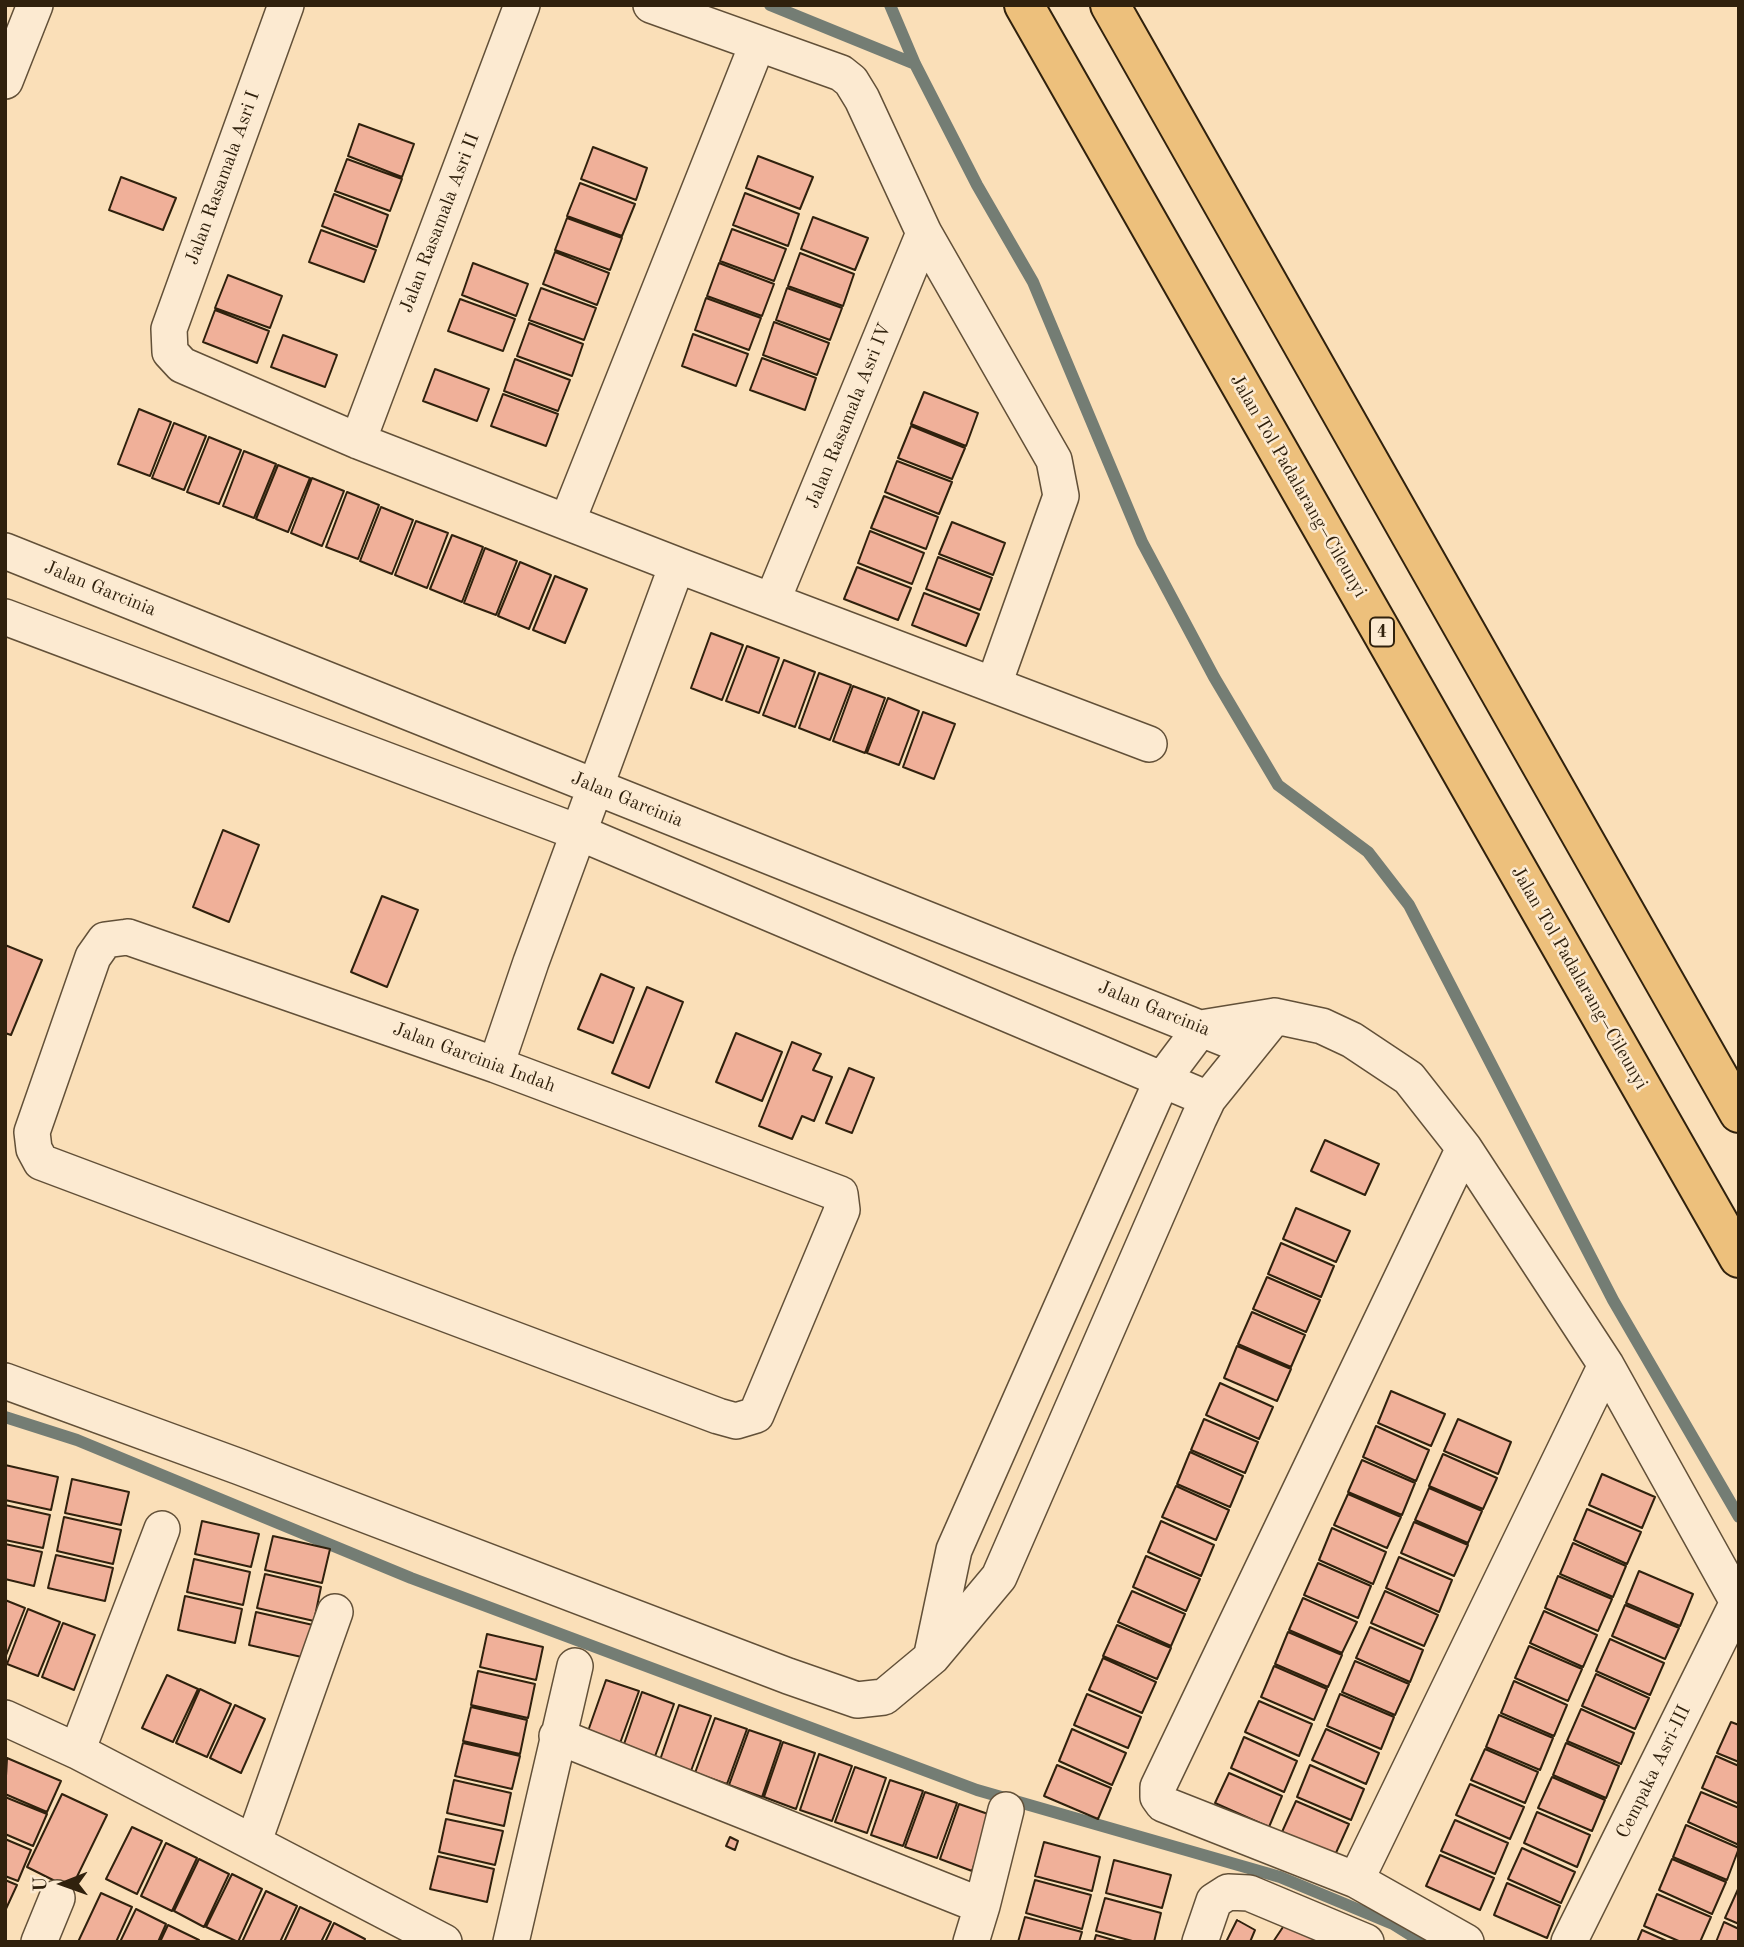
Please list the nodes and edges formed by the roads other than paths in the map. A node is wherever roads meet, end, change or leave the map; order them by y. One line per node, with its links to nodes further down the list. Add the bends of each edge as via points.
1 (35, 5): 8 (street)
2 (286, 5): 10 (street, Jalan Rasamala Asri I, via 169,329 170,352 182,365)
3 (523, 5): 10 (street, Jalan Rasamala Asri II)
4 (651, 5): 7 (street)
5 (1024, 5): 28 (highway, Jalan Tol Padalarang–Cileunyi / 4)
6 (1110, 5): 26 (highway)
7 (757, 45): 9 (street, via 841,73 852,82); 11 (street)
8 (5, 81)
9 (924, 233): 14 (street, Jalan Rasamala Asri IV); 16 (street, via 1054,460 1058,475 1060,496)
10 (358, 441): 11 (street)
11 (568, 522): 13 (street)
12 (5, 551): 18 (street, Jalan Garcinia)
13 (677, 565): 14 (street); 18 (street)
14 (773, 599): 16 (street)
15 (5, 617): 19 (street)
16 (994, 684): 17 (street)
17 (1149, 744)
18 (595, 787): 19 (street); 21 (street, Jalan Garcinia)
19 (580, 833): 23 (street); 24 (street)
20 (1275, 1016): 21 (street); 22 (street); 27 (street, via 1322,1026 1409,1078)
21 (1201, 1028): 22 (street, Jalan Garcinia); 24 (street)
22 (1249, 1048): 25 (street)
23 (496, 1065): 23 (street, Jalan Garcinia Indah, via 128,937 105,940 93,957 32,1132 34,1149 41,1162 718,1416 736,1421 756,1415 842,1210 840,1194)
24 (1162, 1080): 25 (street); 34 (street, via 954,1550)
25 (1208, 1099): 34 (street, via 999,1577)
26 (1739, 1113)
27 (1464, 1147): 29 (street); 41 (street, via 1158,1787 1163,1804)
28 (1739, 1258)
29 (1606, 1365): 32 (street); 41 (street)
30 (5, 1381): 34 (street, via 857,1700 884,1697)
31 (162, 1529): 38 (street)
32 (1738, 1603): 51 (street, Cempaka Asri-III)
33 (335, 1612): 40 (street)
34 (932, 1657)
35 (575, 1666): 37 (street)
36 (5, 1718): 38 (street)
37 (557, 1736): 43 (street); 46 (street)
38 (78, 1751): 40 (street)
39 (1006, 1810): 43 (street)
40 (254, 1842): 45 (street)
41 (1356, 1880): 50 (street)
42 (57, 1898): 44 (street)
43 (982, 1906): 47 (street)
44 (39, 1942)
45 (444, 1942)
46 (510, 1942)
47 (971, 1942)
48 (1200, 1942): 49 (street, via 1214,1901 1228,1892 1249,1893)
49 (1366, 1942)
50 (1466, 1942)
51 (1569, 1942)

